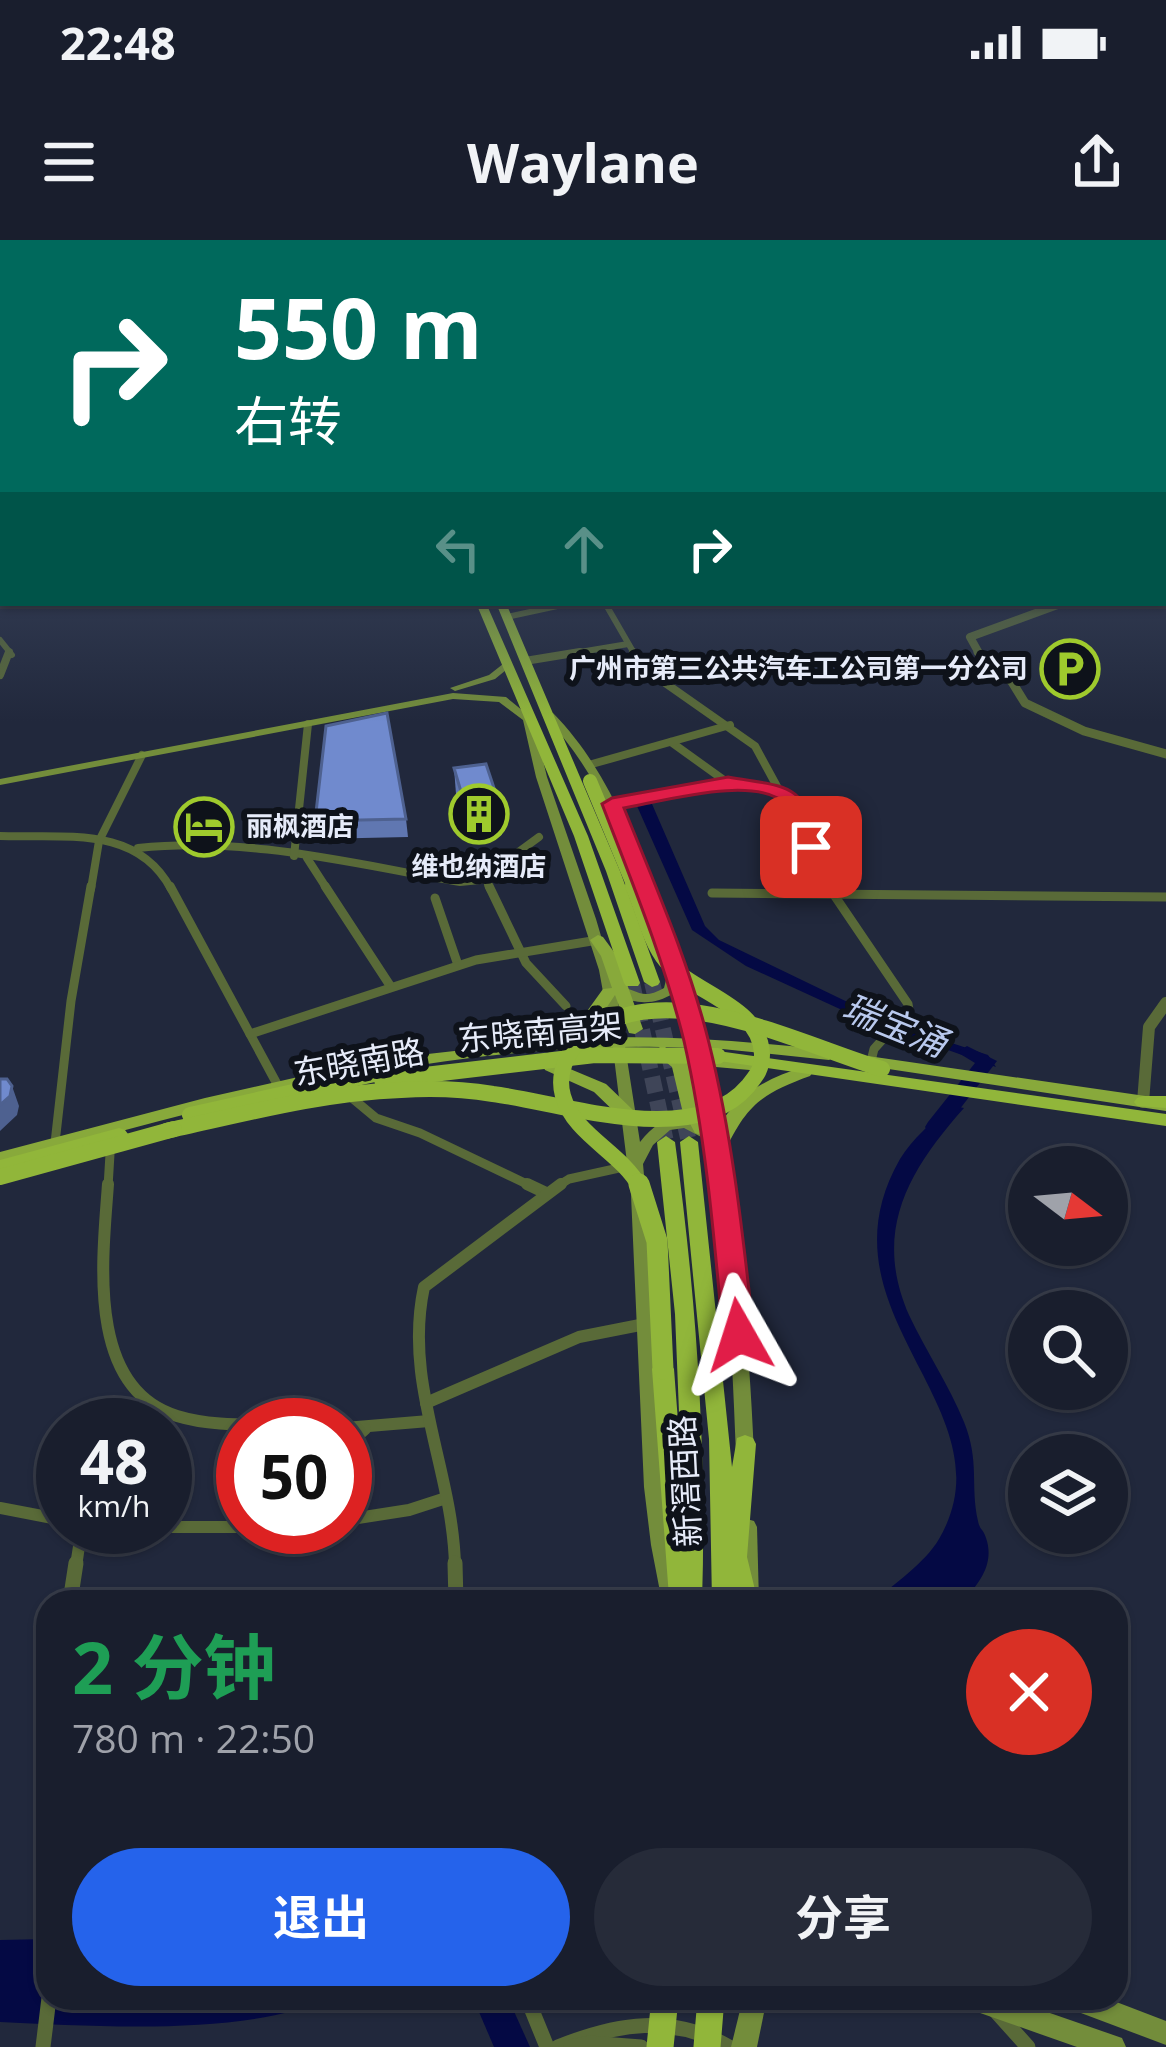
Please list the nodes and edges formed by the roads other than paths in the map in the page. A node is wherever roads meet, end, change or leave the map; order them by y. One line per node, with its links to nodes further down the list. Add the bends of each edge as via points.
1 (482, 606): 10 (highway)
2 (502, 606): 6 (highway)
3 (557, 606): 6 (street)
4 (607, 606): 8 (street)
5 (1056, 606): 17 (street, via 971,634 978,652 1045,715)
6 (507, 617): 9 (highway)
7 (0, 640): 11 (street, via 12,655)
8 (628, 644): 9 (street); 15 (street, via 649,670)
9 (526, 662): 12 (highway)
10 (506, 666): 13 (highway); 20 (main road, via 471,684)
11 (0, 675)
12 (549, 716): 19 (highway); 39 (highway)
13 (528, 719): 14 (main road, via 502,700 465,695); 35 (main road); 41 (highway, via 581,836)
14 (308, 724): 18 (main road); 28 (street)
15 (730, 725): 16 (street); 22 (street, via 776,769)
16 (671, 742): 19 (street); 21 (street)
17 (1166, 754)
18 (142, 755): 20 (main road); 26 (street)
19 (591, 772): 23 (main road); 62 (highway, bridge, via 663,958 736,1010 760,1038 760,1072 739,1096 690,1116 647,1118 475,1091 380,1090)
20 (0, 778)
21 (728, 783): 22 (street); 23 (street)
22 (780, 792): 32 (street, via 798,804)
23 (612, 804): 38 (main road)
24 (0, 836): 26 (street)
25 (539, 837): 30 (street)
26 (99, 841): 27 (street); 65 (street)
27 (138, 848): 28 (street, via 189,842); 45 (street, via 160,868)
28 (294, 856): 29 (street)
29 (307, 858): 30 (street, via 460,883); 40 (street)
30 (485, 876): 36 (street)
31 (712, 893): 32 (street)
32 (832, 897): 33 (street); 54 (street, via 908,1004 874,1049)
33 (1166, 897)
34 (435, 898): 37 (street)
35 (598, 940): 36 (street); 41 (main road)
36 (516, 952): 37 (street); 44 (street)
37 (458, 965): 40 (street)
38 (675, 967): 41 (main road, via 661,997 632,998); 42 (main road)
39 (652, 982)
40 (391, 987): 45 (street)
41 (620, 988): 46 (main road); 47 (main road); 50 (main road)
42 (686, 1001): 48 (main road); 49 (main road)
43 (1166, 1004): 59 (street, via 1149,1027)
44 (566, 1006)
45 (250, 1034): 57 (street)
46 (643, 1038): 47 (main road, 东晓南路); 48 (main road, 东晓南路); 53 (main road)
47 (616, 1039): 50 (main road, 东晓南路); 51 (main road); 52 (main road)
48 (696, 1039): 49 (main road, 东晓南路); 53 (main road)
49 (741, 1043): 54 (main road, 东晓南路)
50 (550, 1045): 55 (main road, via 558,1054); 57 (main road, 东晓南路)
51 (619, 1061): 52 (main road, 东晓南路); 55 (main road, 东晓南路); 61 (main road)
52 (677, 1061): 53 (main road, 东晓南路); 63 (main road)
53 (700, 1061): 56 (main road, 东晓南路); 66 (main road)
54 (877, 1065): 59 (main road, 东晓南路); 60 (highway, 东晓南高架); 68 (highway, 东晓南高架, bridge, via 697,1046 540,1051 320,1082); 88 (highway, bridge, via 685,1008 625,1015 592,1030 561,1074 577,1121 627,1165 648,1201)
55 (551, 1066): 58 (main road, 东晓南路); 61 (main road, via 590,1081)
56 (803, 1072): 60 (main road, 东晓南路); 66 (main road, via 737,1110)
57 (277, 1084): 65 (main road, 东晓南路)
58 (346, 1093): 67 (main road, 东晓南路); 71 (street, via 376,1118)
59 (1143, 1102): 60 (main road, 东晓南路)
60 (1166, 1113): 62 (highway, 东晓南高架, bridge, via 771,1062 633,1053 400,1077)
61 (628, 1114): 69 (main road)
62 (166, 1131): 70 (highway, 东晓南高架, bridge)
63 (695, 1136): 66 (main road); 69 (main road, via 681,1123 661,1127 647,1137); 78 (highway, 新滘西路)
64 (666, 1142): 89 (highway, 新滘西路, via 689,1363 694,1526)
65 (55, 1143): 68 (main road, 东晓南路)
66 (718, 1149): 77 (main road)
67 (110, 1154): 70 (main road, 东晓南路); 74 (street, via 110,1349 122,1375 164,1412)
68 (0, 1162)
69 (635, 1166): 71 (street, via 593,1171); 72 (main road)
70 (0, 1180)
71 (545, 1192): 73 (street, via 424,1287 418,1320)
72 (645, 1324): 73 (street, via 579,1337); 87 (main road, via 652,1507)
73 (426, 1403): 75 (street)
74 (216, 1417)
75 (429, 1421): 76 (street); 79 (street)
76 (372, 1428)
77 (745, 1444): 84 (highway); 93 (main road)
78 (722, 1488): 84 (highway); 90 (highway, 新滘西路)
79 (446, 1498): 82 (street); 86 (street)
80 (0, 1508): 81 (street)
81 (36, 1515)
82 (372, 1516)
83 (78, 1554): 85 (street)
84 (736, 1556): 91 (highway); 92 (highway)
85 (72, 1590)
86 (456, 1590)
87 (669, 1590)
88 (685, 1590)
89 (687, 1590)
90 (726, 1590)
91 (729, 1590)
92 (745, 1590)
93 (748, 1590)
94 (48, 2010): 103 (street)
95 (531, 2010): 104 (street)
96 (664, 2010): 108 (highway, bridge)
97 (710, 2010): 109 (highway, bridge)
98 (752, 2010): 111 (main road)
99 (994, 2010): 112 (street)
100 (1011, 2010): 113 (main road)
101 (1106, 2010): 102 (main road)
102 (1166, 2033)
103 (44, 2040)
104 (547, 2047)
105 (558, 2047): 110 (street, via 643,2022)
106 (571, 2047): 107 (street)
107 (641, 2047)
108 (660, 2047)
109 (707, 2047)
110 (729, 2047)
111 (744, 2047)
112 (1028, 2047)
113 (1113, 2047)

